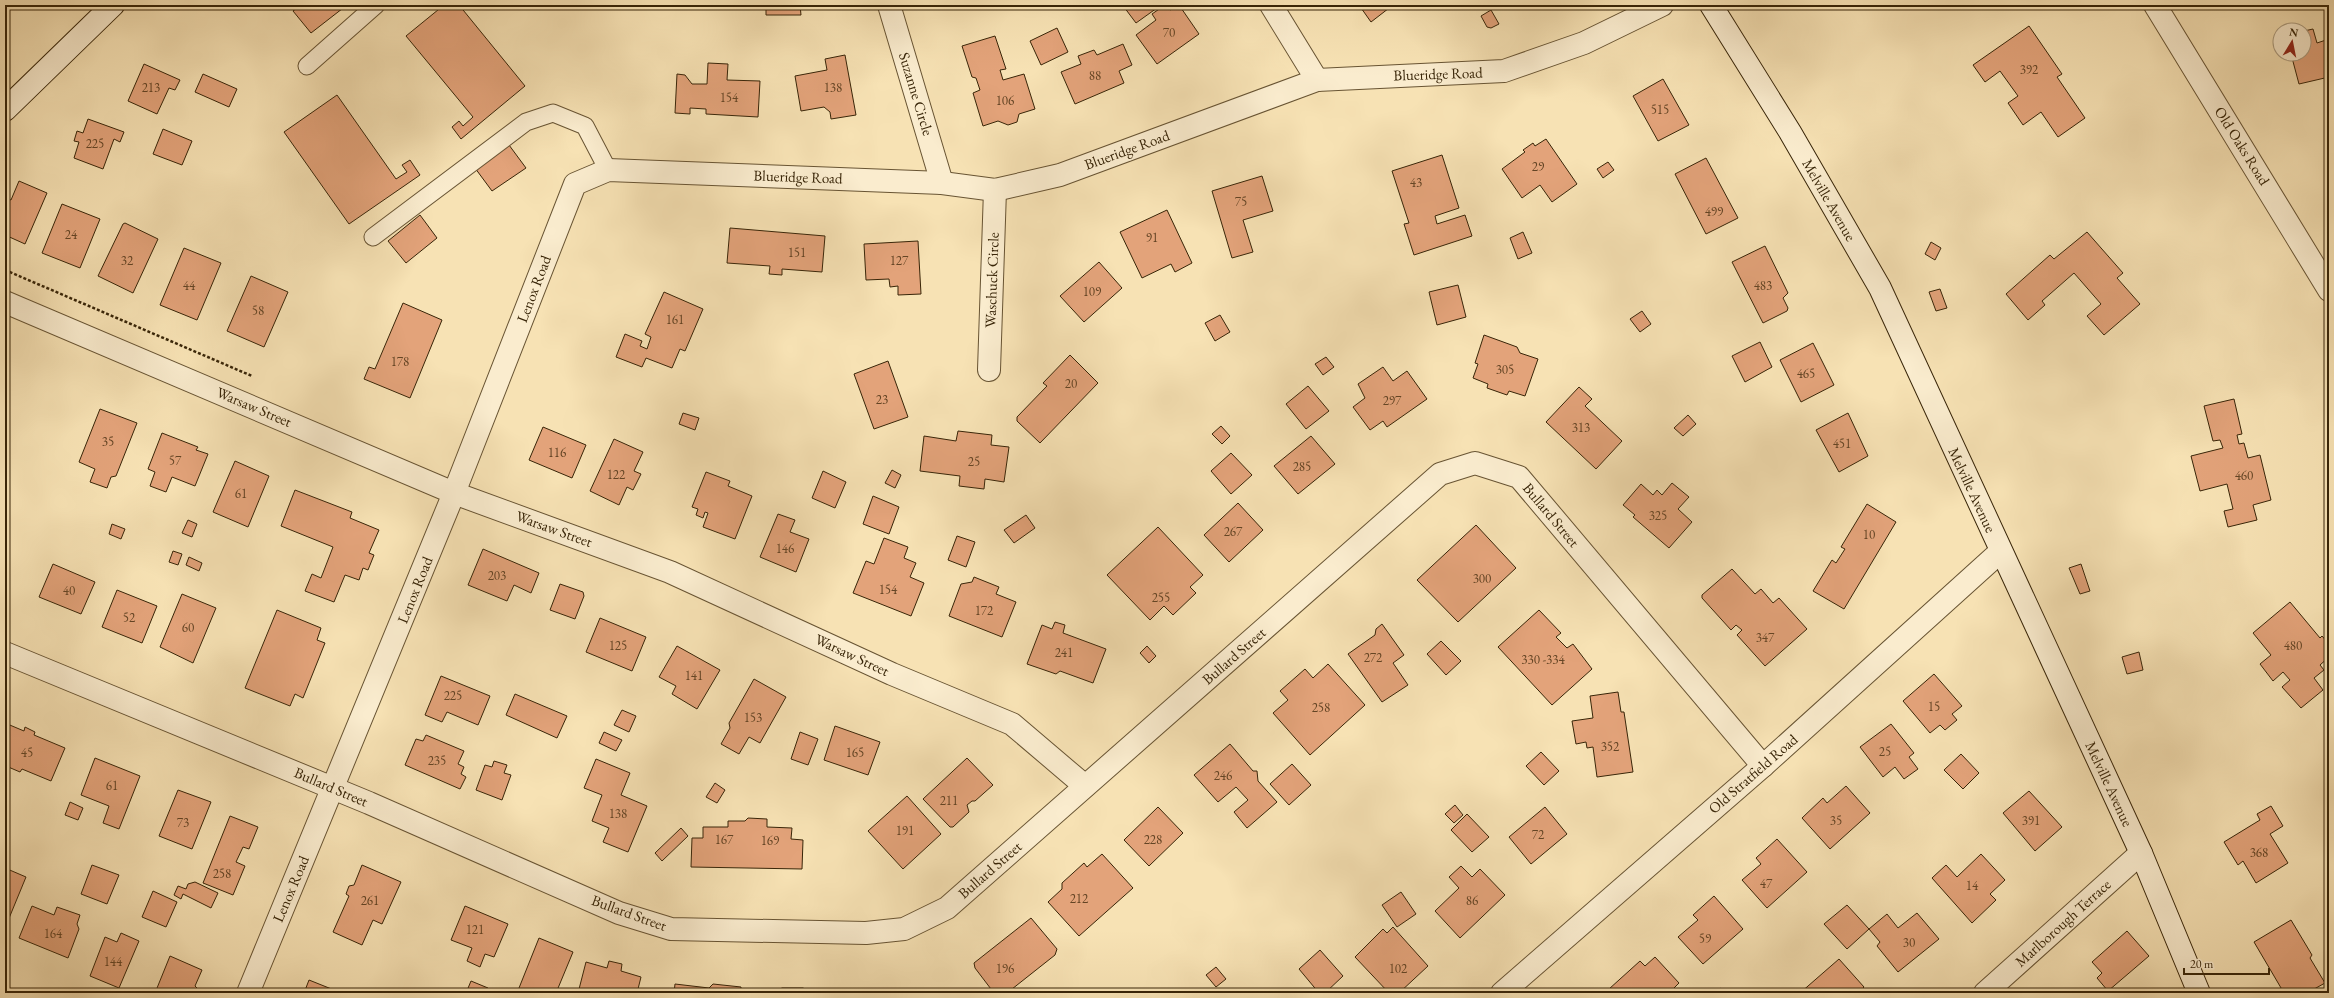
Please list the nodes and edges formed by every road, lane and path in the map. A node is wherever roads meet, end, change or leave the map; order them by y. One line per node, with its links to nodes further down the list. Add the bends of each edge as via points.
1 (113, 5): 10 (street)
2 (376, 5): 8 (lane)
3 (889, 5): 12 (street, Suzanne Circle)
4 (1271, 5): 9 (street)
5 (1662, 5): 9 (street, Blueridge Road, via 1584,43 1504,71)
6 (1711, 5): 22 (street, Melville Avenue, via 1790,132 1880,288)
7 (2155, 5): 17 (street, Old Oaks Road)
8 (307, 66)
9 (1317, 80): 14 (street, Blueridge Road, via 1060,175)
10 (5, 110)
11 (608, 170): 12 (street, Blueridge Road); 13 (street, Blueridge Road); 15 (lane, via 585,126 553,113 526,122)
12 (942, 183): 14 (street, Blueridge Road)
13 (575, 184): 21 (street, Lenox Road)
14 (995, 190): 19 (street, Waschuck Circle)
15 (373, 237)
16 (5, 270): 20 (path)
17 (2329, 288)
18 (5, 302): 21 (street, Warsaw Street)
19 (988, 370)
20 (252, 376)
21 (454, 493): 25 (street, Warsaw Street, via 670,572 892,674 1012,724); 26 (street, Lenox Road)
22 (2000, 552): 24 (street, Old Stratfield Road); 27 (street, Melville Avenue)
23 (5, 653): 26 (street, Bullard Street)
24 (1763, 766): 25 (street, Bullard Street, via 1519,477 1475,463 1440,474); 29 (street, Old Stratfield Road)
25 (1085, 786): 26 (street, Bullard Street, via 947,908 904,929 866,933 670,929 619,912)
26 (334, 788): 28 (street, Lenox Road)
27 (2141, 853): 30 (street, Marlborough Terrace); 31 (street, Melville Avenue)
28 (248, 993)
29 (1502, 993)
30 (1986, 993)
31 (2199, 993)

